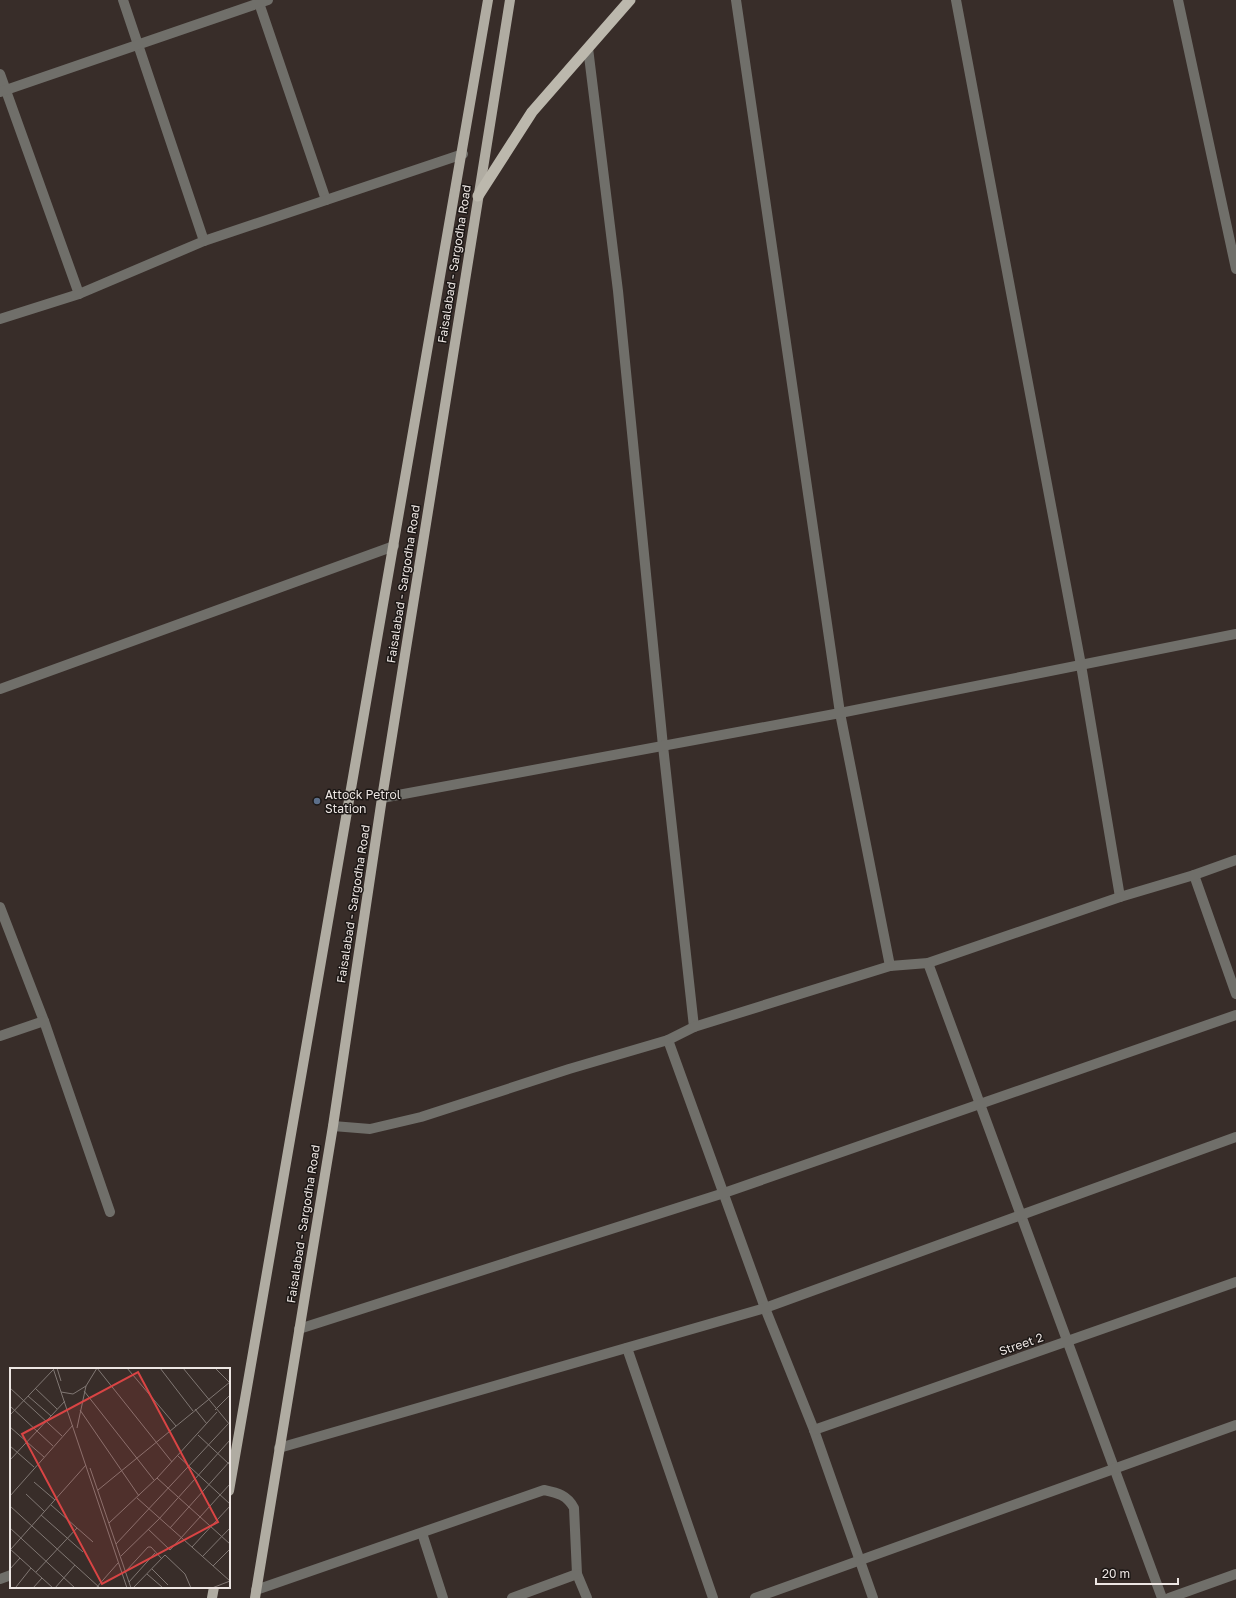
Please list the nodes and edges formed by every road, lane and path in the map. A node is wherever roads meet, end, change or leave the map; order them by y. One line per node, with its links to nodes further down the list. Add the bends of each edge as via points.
1 (123, 0): 9 (street)
2 (488, 0): 13 (main road, Faisalabad - Sargodha Road)
3 (510, 0): 14 (main road, Faisalabad - Sargodha Road)
4 (630, 0): 10 (highway)
5 (736, 0): 24 (street)
6 (956, 0): 22 (street)
7 (1178, 0): 17 (street)
8 (262, 1): 9 (street); 15 (street)
9 (139, 43): 12 (street); 16 (street)
10 (588, 48): 14 (highway, via 532,112); 25 (street, via 618,291)
11 (0, 74): 12 (street)
12 (3, 91): 18 (street)
13 (462, 154): 15 (street); 20 (main road, Faisalabad - Sargodha Road)
14 (478, 196): 26 (main road, Faisalabad - Sargodha Road)
15 (326, 200): 16 (street)
16 (204, 241): 18 (street)
17 (1236, 269)
18 (79, 294): 19 (street)
19 (0, 319)
20 (394, 546): 23 (street); 54 (main road, Faisalabad - Sargodha Road)
21 (1236, 634): 22 (street)
22 (1081, 665): 24 (street); 29 (street)
23 (0, 690)
24 (840, 713): 25 (street); 32 (street)
25 (663, 746): 26 (street); 36 (street)
26 (382, 798): 40 (main road, Faisalabad - Sargodha Road)
27 (1236, 860): 28 (street)
28 (1194, 875): 29 (street); 33 (street)
29 (1120, 897): 31 (street)
30 (0, 907): 35 (street)
31 (928, 963): 32 (street); 39 (street)
32 (890, 966): 36 (street)
33 (1236, 994)
34 (1236, 1016): 39 (street)
35 (44, 1020): 37 (street); 43 (street)
36 (694, 1027): 38 (street)
37 (0, 1036)
38 (668, 1040): 40 (street, via 421,1117 370,1129); 42 (street)
39 (980, 1104): 42 (street); 44 (street)
40 (333, 1126): 47 (main road, Faisalabad - Sargodha Road)
41 (1236, 1137): 44 (street)
42 (724, 1193): 46 (street); 47 (street)
43 (110, 1212)
44 (1022, 1215): 46 (street); 48 (street)
45 (1236, 1282): 48 (street, Street 2)
46 (766, 1308): 49 (street); 51 (street)
47 (299, 1329): 52 (main road, Faisalabad - Sargodha Road)
48 (1068, 1342): 51 (street, Street 2); 53 (street)
49 (627, 1348): 52 (street); 67 (street)
50 (1236, 1425): 53 (street)
51 (814, 1430): 56 (street)
52 (279, 1448): 62 (main road, Faisalabad - Sargodha Road)
53 (1116, 1468): 56 (street); 70 (street)
54 (230, 1485)
55 (422, 1533): 57 (street, via 544,1490 559,1493 570,1500 574,1508); 62 (street); 64 (street)
56 (859, 1560): 68 (street); 69 (street)
57 (577, 1574): 65 (street); 66 (street)
58 (1236, 1574): 71 (street)
59 (10, 1575): 60 (street)
60 (0, 1579)
61 (214, 1588): 63 (main road)
62 (256, 1594)
63 (212, 1598)
64 (443, 1598)
65 (512, 1598)
66 (587, 1598)
67 (713, 1598)
68 (755, 1598)
69 (873, 1598)
70 (1162, 1598)
71 (1169, 1598)

